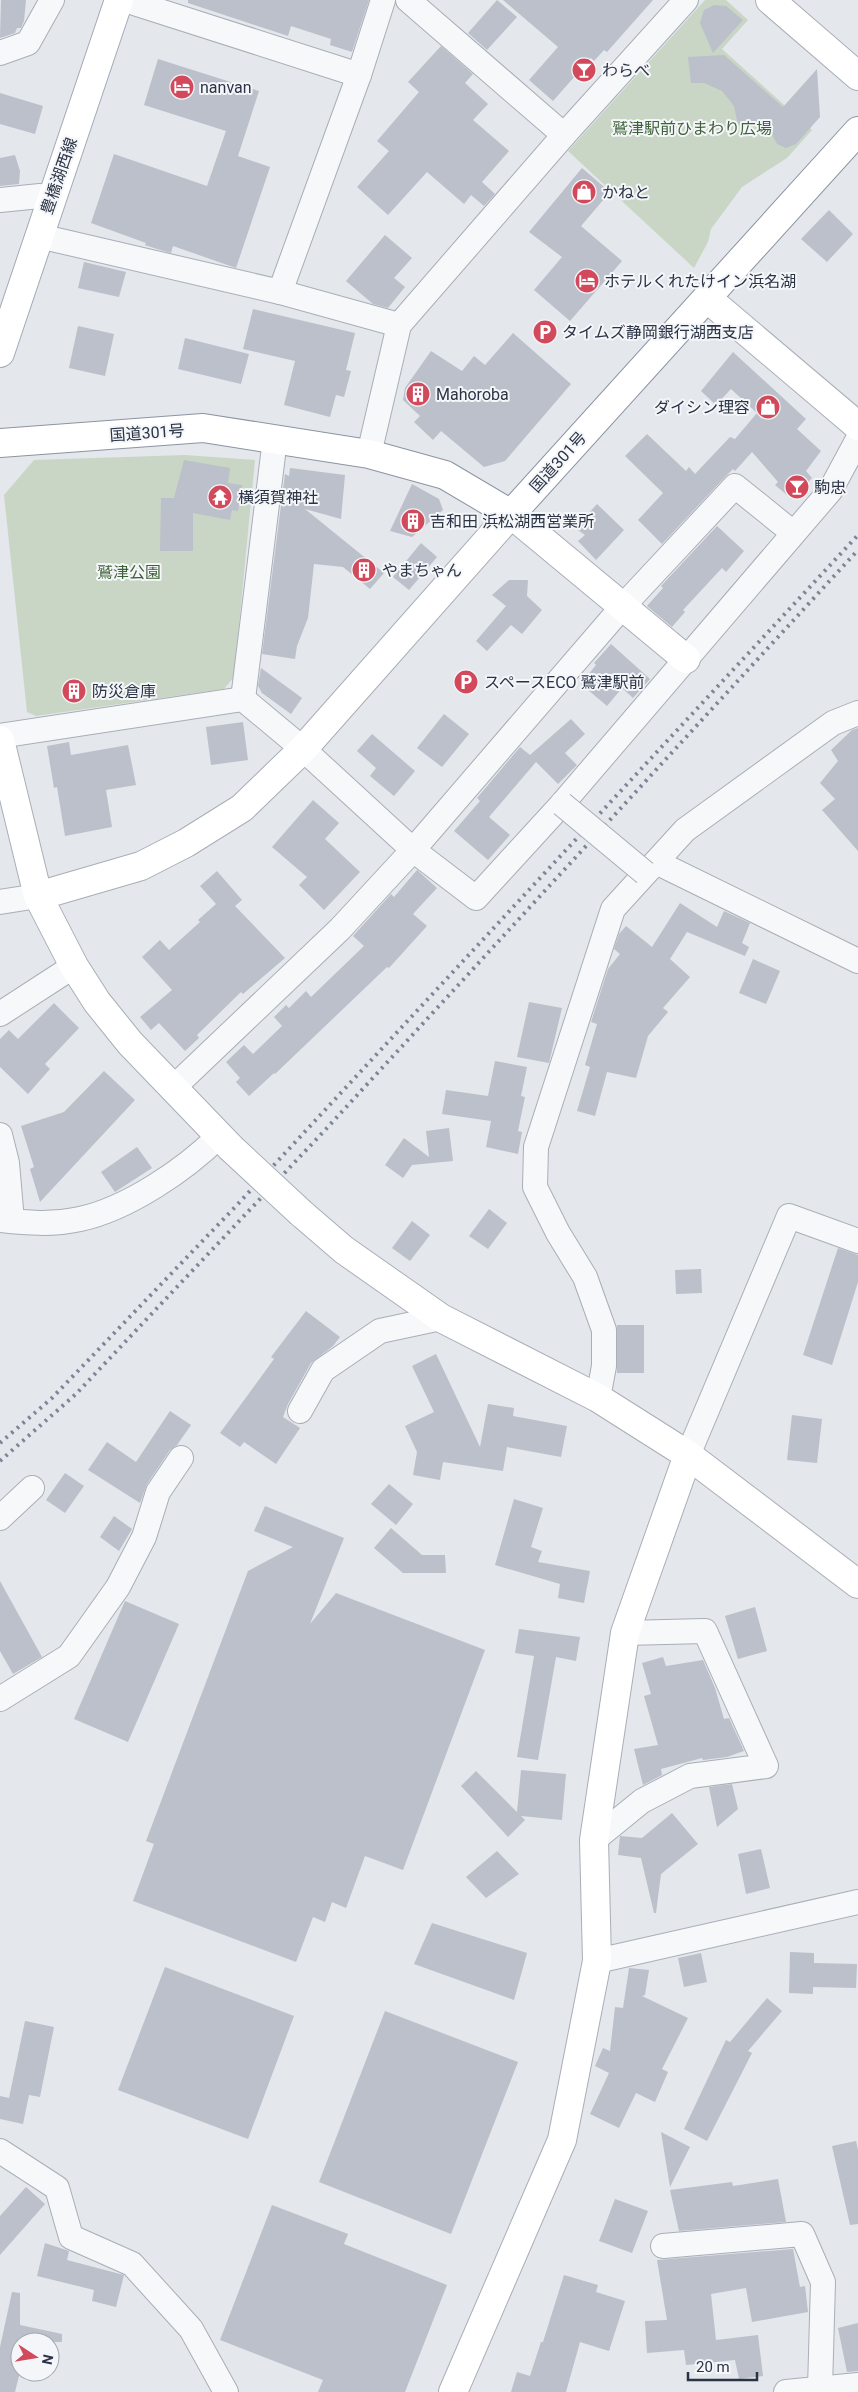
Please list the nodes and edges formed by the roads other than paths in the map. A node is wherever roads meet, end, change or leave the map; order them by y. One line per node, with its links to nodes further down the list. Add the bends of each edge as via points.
1 (51, 0): 8 (street, via 28,43)
2 (119, 0): 13 (main road, 豊橋湖西線)
3 (125, 0): 9 (street)
4 (383, 0): 9 (street)
5 (408, 0): 12 (street)
6 (686, 0): 12 (street)
7 (770, 0): 10 (main road)
8 (0, 53)
9 (359, 76): 16 (street)
10 (858, 76)
11 (858, 131): 17 (main road, 国道301号)
12 (564, 135): 18 (street)
13 (52, 199): 14 (street, via 40,196); 15 (main road, 豊橋湖西線)
14 (0, 200)
15 (39, 236): 16 (street); 19 (main road, 豊橋湖西線)
16 (280, 292): 18 (street)
17 (708, 298): 20 (main road); 25 (main road, 国道301号)
18 (399, 325): 24 (street)
19 (0, 353)
20 (858, 426)
21 (275, 439): 23 (main road, 国道301号, via 203,428); 24 (main road, 国道301号); 29 (street)
22 (858, 439): 26 (street, via 830,491)
23 (0, 443)
24 (369, 454): 25 (main road, 国道301号, via 445,475)
25 (511, 514): 27 (main road); 33 (main road)
26 (792, 532): 27 (street, via 735,486); 28 (street)
27 (623, 606): 28 (main road); 35 (street)
28 (686, 659): 34 (street)
29 (242, 699): 31 (street); 33 (street)
30 (858, 713): 36 (street, via 832,724 685,830)
31 (0, 736)
32 (0, 740): 37 (main road)
33 (303, 749): 35 (street); 37 (main road, via 242,808 186,843 141,866)
34 (562, 804): 35 (street, via 476,898); 36 (street, bridge)
35 (413, 850): 42 (street, via 340,929)
36 (651, 867): 39 (street); 48 (street, via 613,909 536,1147 535,1187 585,1277 604,1330 604,1366)
37 (38, 896): 38 (street); 40 (main road)
38 (0, 902)
39 (858, 961)
40 (74, 966): 41 (street); 42 (main road, via 97,1002)
41 (0, 1014)
42 (172, 1089): 44 (main road)
43 (0, 1135): 45 (street, via 8,1163)
44 (225, 1142): 45 (street, via 204,1151 145,1191 103,1212 61,1222); 47 (main road, bridge, via 344,1250)
45 (6, 1221)
46 (858, 1242): 50 (street, via 789,1216)
47 (441, 1318): 48 (main road); 49 (street, via 380,1331 323,1370)
48 (598, 1398): 50 (main road)
49 (300, 1412)
50 (688, 1455): 54 (main road); 55 (main road)
51 (181, 1458): 56 (street, via 158,1492 144,1537 118,1587 69,1656)
52 (32, 1488): 53 (street)
53 (0, 1518)
54 (858, 1584)
55 (625, 1633): 57 (main road); 57 (street, via 705,1631 766,1766 690,1776 642,1800)
56 (0, 1700)
57 (594, 1840): 59 (main road)
58 (858, 1902): 59 (street)
59 (597, 1962): 65 (main road, via 562,2140)
60 (0, 2151): 64 (street, via 57,2188 71,2237 132,2264 191,2329)
61 (662, 2246): 63 (street, via 802,2234 823,2282)
62 (858, 2384): 63 (street)
63 (820, 2389): 66 (street)
64 (226, 2392)
65 (453, 2392)
66 (786, 2392)

